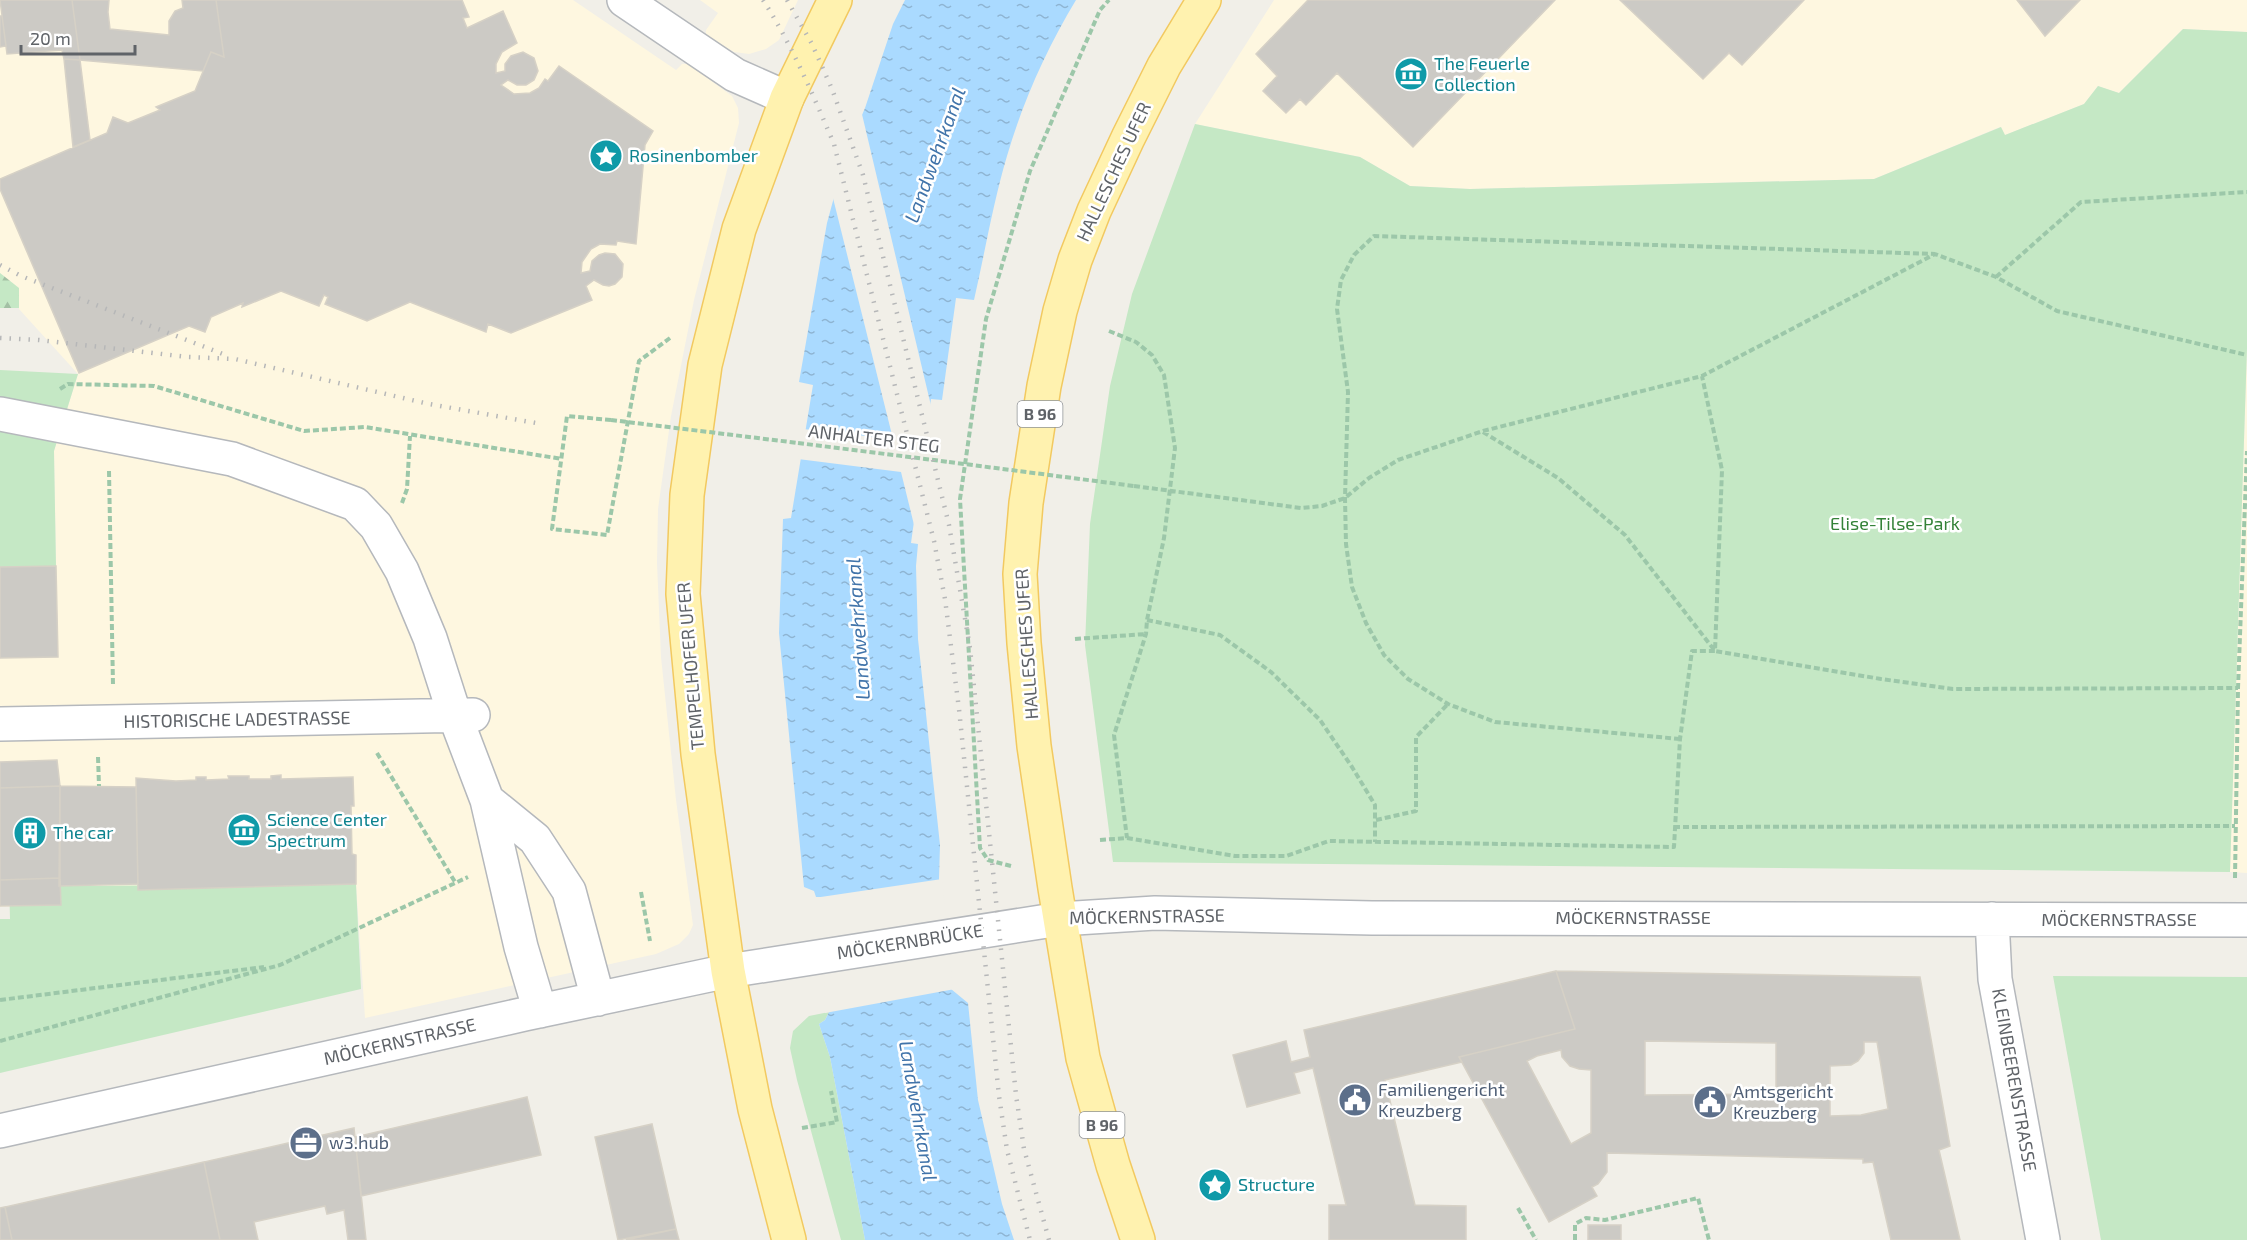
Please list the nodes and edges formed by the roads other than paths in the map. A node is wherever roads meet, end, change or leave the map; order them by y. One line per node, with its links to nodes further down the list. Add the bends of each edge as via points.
1 (624, 0): 4 (street, via 735,75)
2 (835, 0): 4 (main road, TEMPELHOFER UFER)
3 (1204, 0): 9 (main road, HALLESCHES UFER / B 96, via 1164,66 1094,211 1060,311 1044,386 1026,502 1020,574 1034,746)
4 (787, 98): 14 (main road, TEMPELHOFER UFER, via 739,230 718,311 705,365 687,495 684,604 698,754)
5 (0, 414): 6 (street, via 232,459 355,504 376,526 402,571)
6 (464, 715): 7 (street, HISTORISCHE LADESTRASSE); 8 (street)
7 (0, 724)
8 (487, 800): 15 (street, via 535,839 569,891); 16 (street)
9 (1060, 919): 10 (street, MÖCKERNSTRASSE, via 1155,913 1372,918); 12 (street, MÖCKERNSTRASSE); 19 (main road, HALLESCHES UFER / B 96, via 1083,1058)
10 (1992, 920): 11 (street, MÖCKERNSTRASSE); 20 (street, KLEINBEERENSTRASSE, via 1995,979)
11 (2247, 920)
12 (1019, 925): 13 (street, MÖCKERNBRÜCKE)
13 (800, 959): 14 (street, MÖCKERNSTRASSE)
14 (728, 971): 15 (street, MÖCKERNSTRASSE); 18 (main road, TEMPELHOFER UFER, via 756,1109)
15 (598, 999): 16 (street, MÖCKERNSTRASSE)
16 (540, 1011): 17 (street, MÖCKERNSTRASSE)
17 (0, 1131)
18 (789, 1240)
19 (1138, 1240)
20 (2043, 1240)

